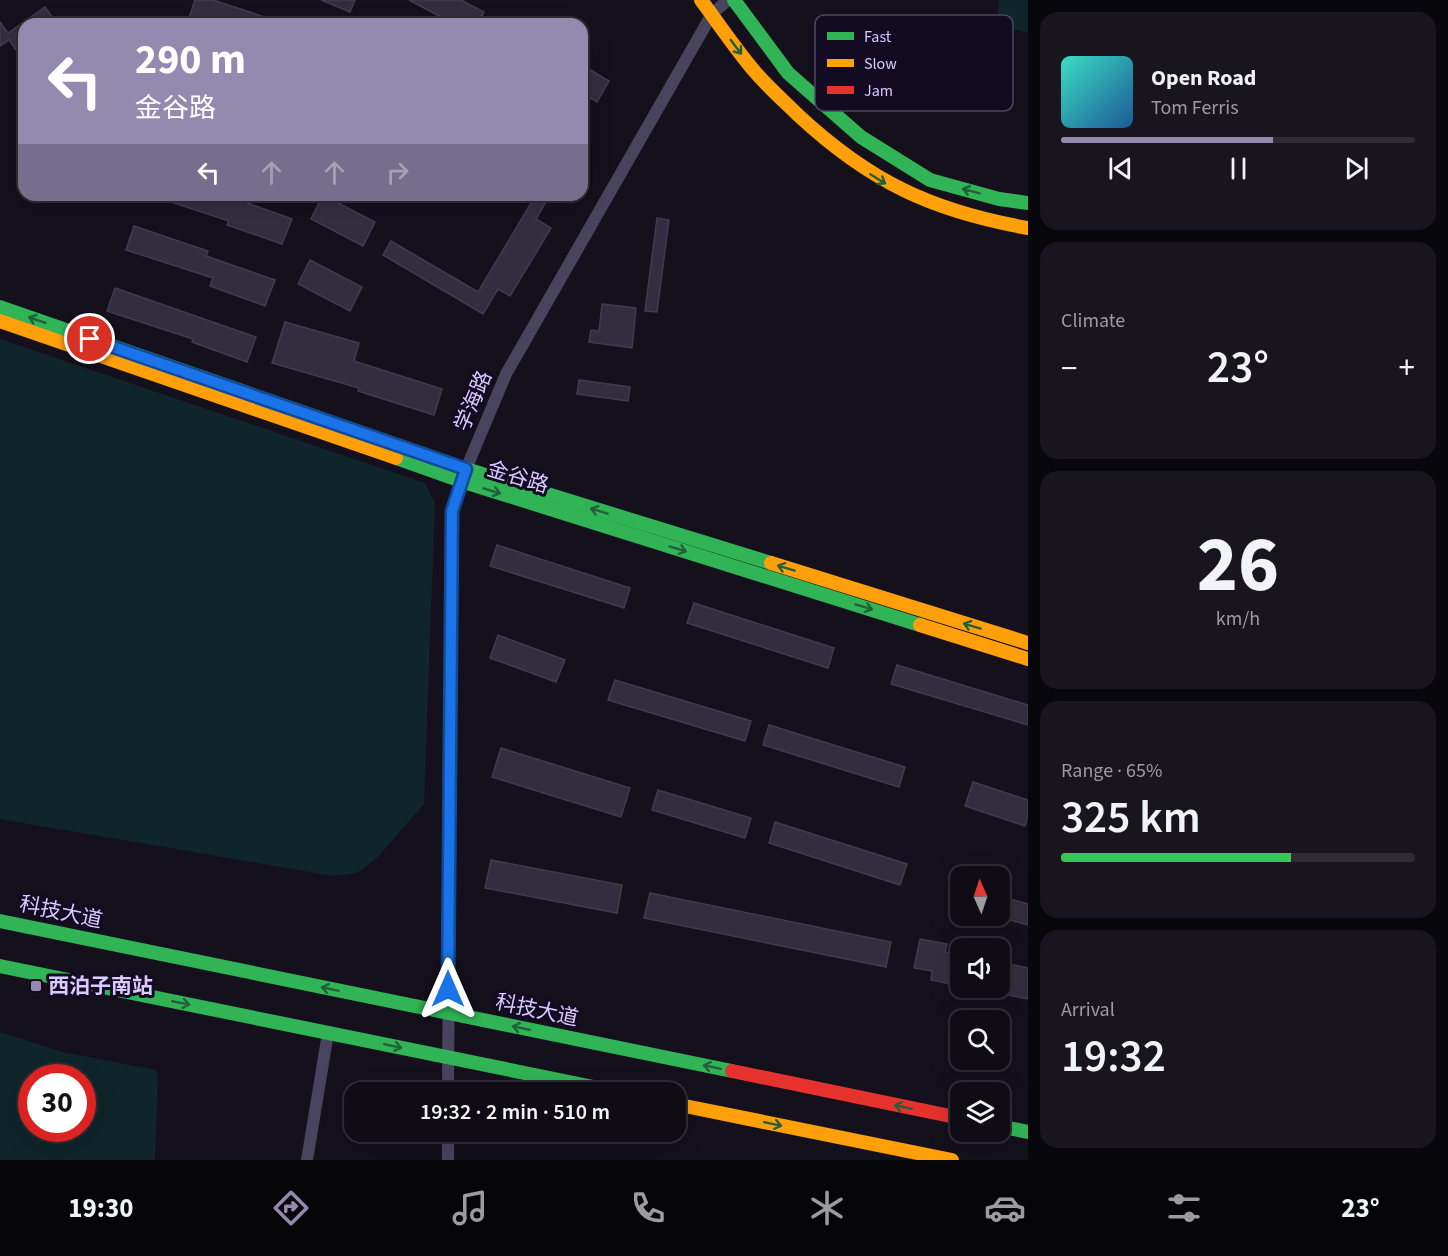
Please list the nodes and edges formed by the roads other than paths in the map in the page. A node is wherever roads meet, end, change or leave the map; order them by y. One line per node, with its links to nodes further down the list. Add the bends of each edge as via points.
1 (701, 0): 4 (main road)
2 (728, 0): 4 (street, 学海路)
3 (734, 0): 5 (main road, one-way to 3, via 788,73)
4 (712, 14): 8 (main road, one-way to 8, via 757,74 816,133 875,178 910,197 949,211); 11 (street, 学海路, via 506,374)
5 (815, 97)
6 (831, 111): 7 (main road, one-way to 6, via 930,180 861,137)
7 (1028, 203)
8 (1028, 228)
9 (0, 307): 11 (main road, 金谷路, one-way to 9)
10 (0, 321): 11 (main road, 金谷路)
11 (463, 475): 12 (main road, 金谷路, one-way to 11); 13 (main road, 金谷路, one-way to 13); 16 (street, 学海路, via 452,511)
12 (1028, 643)
13 (1028, 658)
14 (0, 921): 16 (main road, 科技大道, one-way to 14)
15 (0, 966): 17 (main road, one-way to 17)
16 (448, 1013): 18 (street, 学海路); 22 (main road, 科技大道, one-way to 16)
17 (328, 1033): 18 (main road, one-way to 18); 26 (street)
18 (448, 1057): 19 (street, 学海路); 20 (main road)
19 (448, 1082)
20 (569, 1082)
21 (686, 1106): 28 (main road, one-way to 28)
22 (950, 1116)
23 (1010, 1128): 24 (main road)
24 (1028, 1132)
25 (448, 1142): 27 (street)
26 (307, 1160)
27 (448, 1160)
28 (952, 1160)

